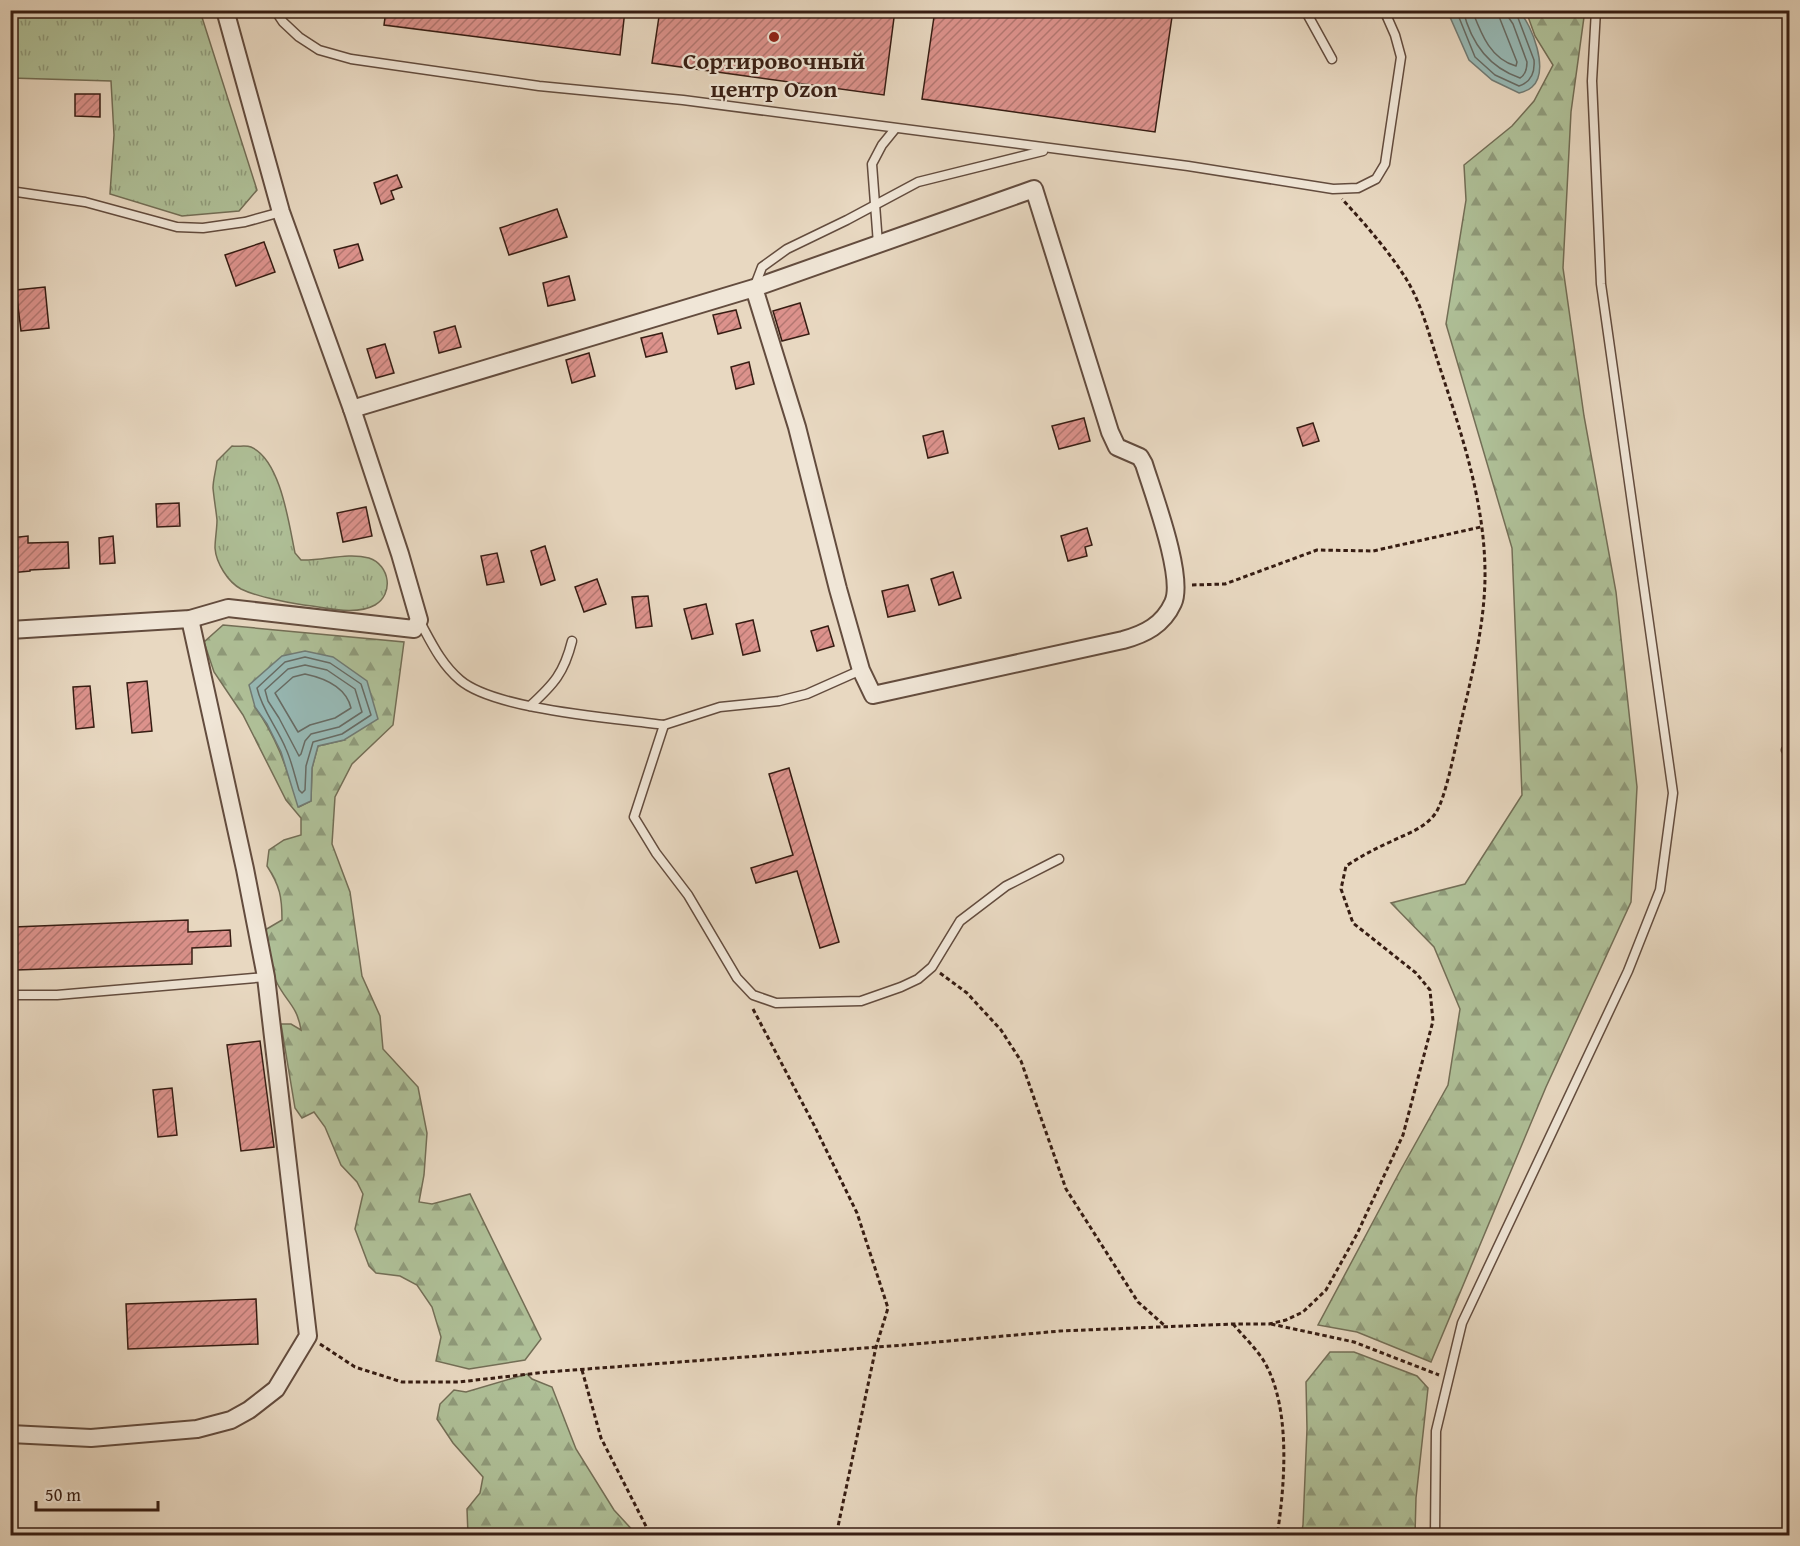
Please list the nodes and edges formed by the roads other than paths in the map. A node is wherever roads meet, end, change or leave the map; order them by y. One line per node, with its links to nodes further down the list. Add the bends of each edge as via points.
1 (225, 10): 11 (street)
2 (275, 10): 7 (lane, via 299,37 319,50 351,59)
3 (1305, 10): 6 (lane)
4 (1384, 10): 8 (lane, via 1401,57 1385,164 1376,179 1358,188 1333,189)
5 (1596, 10): 26 (lane, via 1592,81 1601,284 1673,793 1660,890 1628,971 1462,1323 1436,1431)
6 (1332, 59)
7 (895, 129): 8 (lane); 10 (lane, via 872,164)
8 (1055, 149): 10 (lane, via 918,182)
9 (10, 191): 11 (lane, via 85,202 177,227 245,222)
10 (874, 205): 12 (lane); 13 (lane, via 787,249 762,267)
11 (280, 212): 14 (street)
12 (878, 244): 13 (street); 19 (street, via 1034,189 1110,432 1117,447 1140,457 1144,464 1177,585 1174,602 1161,622 1143,634 1123,640 873,695)
13 (754, 288): 14 (street); 19 (street, via 797,427)
14 (352, 409): 16 (street)
15 (190, 619): 16 (street, via 228,608 414,629); 17 (street); 23 (street)
16 (419, 620): 20 (lane, via 444,664 462,682 491,697)
17 (10, 630)
18 (572, 641): 20 (lane, via 567,663 550,688)
19 (861, 670): 21 (lane, via 807,694 720,707)
20 (530, 706): 21 (lane)
21 (664, 725): 22 (lane, via 634,817 688,895 737,978 753,995 776,1003 861,1001 918,979 932,967 960,921 1006,886)
22 (1059, 859)
23 (266, 977): 24 (lane, via 57,995); 25 (street, via 308,1336 276,1389 231,1420 197,1429 91,1438)
24 (10, 995)
25 (10, 1434)
26 (1435, 1536)

